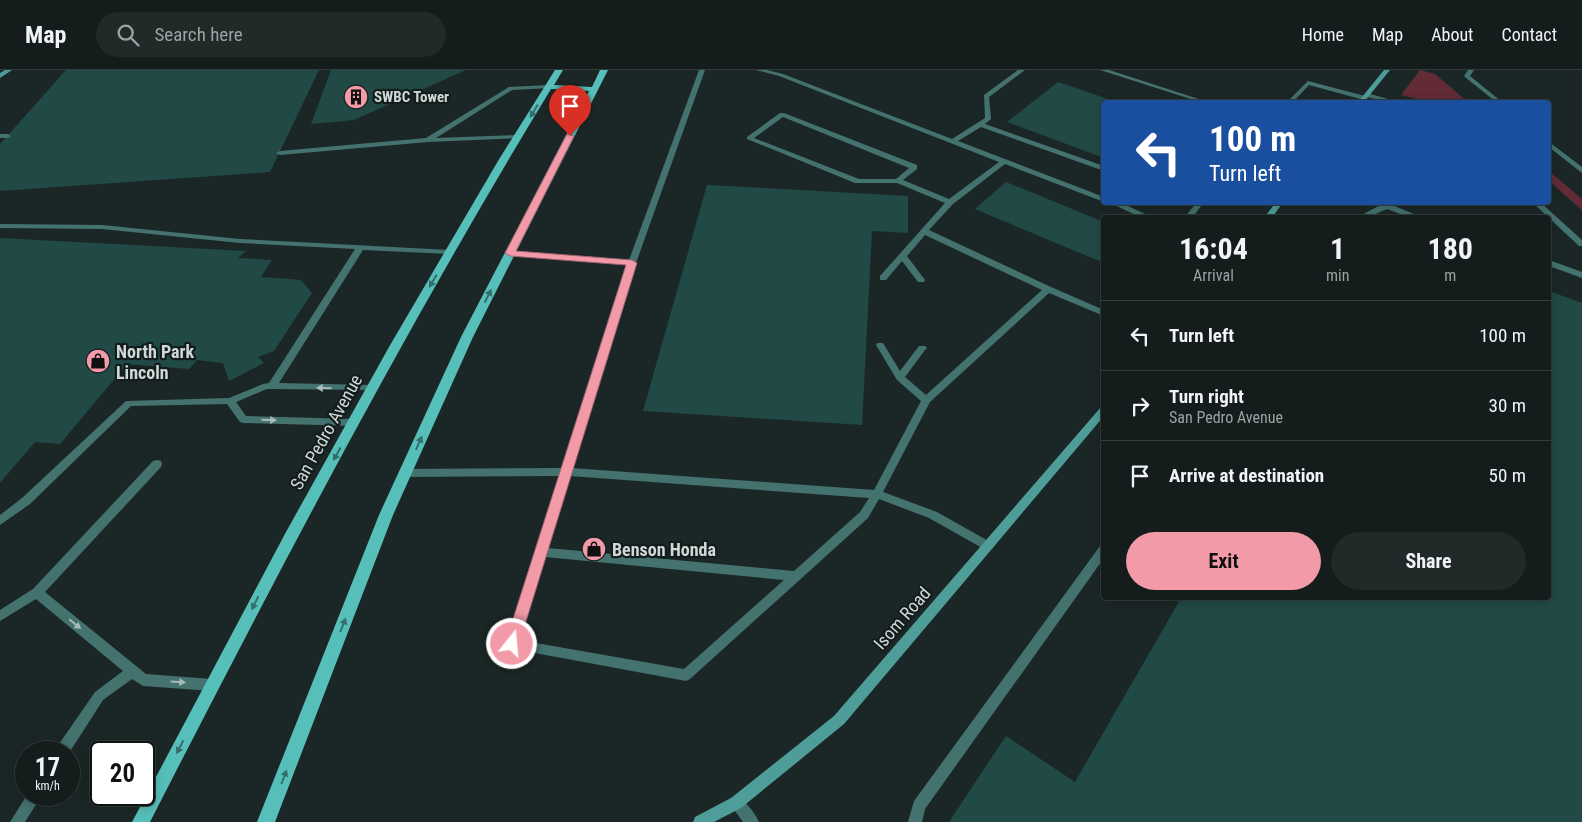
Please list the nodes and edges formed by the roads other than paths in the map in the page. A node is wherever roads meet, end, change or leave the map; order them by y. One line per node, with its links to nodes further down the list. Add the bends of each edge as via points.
1 (8, 70): 10 (street)
2 (559, 70): 11 (main road, San Pedro Avenue)
3 (604, 70): 12 (main road)
4 (702, 70): 47 (lane)
5 (759, 70): 20 (lane, via 781,75)
6 (1022, 70): 17 (lane, via 986,96 988,119)
7 (1103, 70): 14 (lane)
8 (1387, 70): 13 (street)
9 (1471, 70): 16 (lane, via 1467,76)
10 (0, 76)
11 (549, 87): 12 (main road); 18 (main road, San Pedro Avenue, one-way to 18); 19 (lane, via 511,88)
12 (593, 89): 45 (main road)
13 (1364, 99): 15 (lane, via 1308,83)
14 (1199, 100)
15 (1292, 100)
16 (1497, 100)
17 (980, 124): 20 (lane); 24 (lane)
18 (518, 137): 19 (lane); 44 (main road, San Pedro Avenue)
19 (428, 140): 22 (lane)
20 (952, 142): 23 (lane)
21 (1551, 146): 25 (lane)
22 (280, 153)
23 (1004, 162): 27 (lane); 28 (lane)
24 (1101, 168)
25 (1582, 171)
26 (898, 181): 26 (lane, via 914,168 782,114 748,138 858,181); 28 (lane)
27 (1101, 199)
28 (950, 202): 41 (lane)
29 (1118, 205): 34 (lane)
30 (1199, 205): 35 (lane)
31 (1387, 205): 36 (lane)
32 (1391, 205): 37 (lane)
33 (1539, 205): 38 (lane)
34 (1142, 215)
35 (1190, 215)
36 (1366, 215)
37 (1413, 215)
38 (1550, 215)
39 (1551, 216): 42 (lane)
40 (0, 226): 43 (lane, via 102,227 240,241)
41 (924, 231): 46 (lane); 52 (lane)
42 (1582, 244)
43 (360, 248): 44 (lane); 57 (lane)
44 (450, 252): 58 (main road, San Pedro Avenue, one-way to 58)
45 (510, 253): 47 (lane); 65 (main road, one-way to 45, via 467,337)
46 (902, 255): 50 (lane); 51 (lane)
47 (632, 263): 64 (lane)
48 (1551, 264): 49 (lane)
49 (1582, 275)
50 (883, 278)
51 (921, 280)
52 (1048, 289): 53 (lane); 59 (lane)
53 (1101, 312)
54 (880, 345): 56 (lane)
55 (922, 348): 56 (lane)
56 (900, 378): 59 (lane)
57 (272, 386): 58 (lane, one-way to 57); 60 (lane)
58 (373, 388): 62 (main road, San Pedro Avenue)
59 (926, 400): 66 (lane)
60 (230, 401): 62 (lane, one-way to 62, via 243,419); 67 (lane, via 129,403 26,501)
61 (1101, 413): 68 (street, Isom Road)
62 (354, 423): 75 (main road, San Pedro Avenue, one-way to 75)
63 (157, 464): 72 (lane)
64 (567, 472): 65 (lane); 66 (lane); 69 (lane)
65 (405, 473): 81 (main road, one-way to 65)
66 (876, 494): 68 (lane, via 933,514); 71 (lane, via 864,515)
67 (0, 521)
68 (988, 546): 77 (street, Isom Road, via 839,720)
69 (540, 552): 71 (lane); 71 (lane, via 512,644 686,675)
70 (1101, 553): 84 (lane, via 919,806)
71 (797, 576)
72 (37, 593): 73 (lane); 74 (lane, one-way to 74)
73 (0, 616)
74 (133, 671): 75 (lane, one-way to 75, via 143,680); 76 (lane, via 99,696)
75 (212, 685): 80 (main road, San Pedro Avenue, one-way to 80)
76 (69, 741)
77 (736, 803): 82 (street, Isom Road); 83 (lane)
78 (27, 806): 79 (lane)
79 (17, 822)
80 (141, 822)
81 (266, 822)
82 (700, 822)
83 (752, 822)
84 (915, 822)

